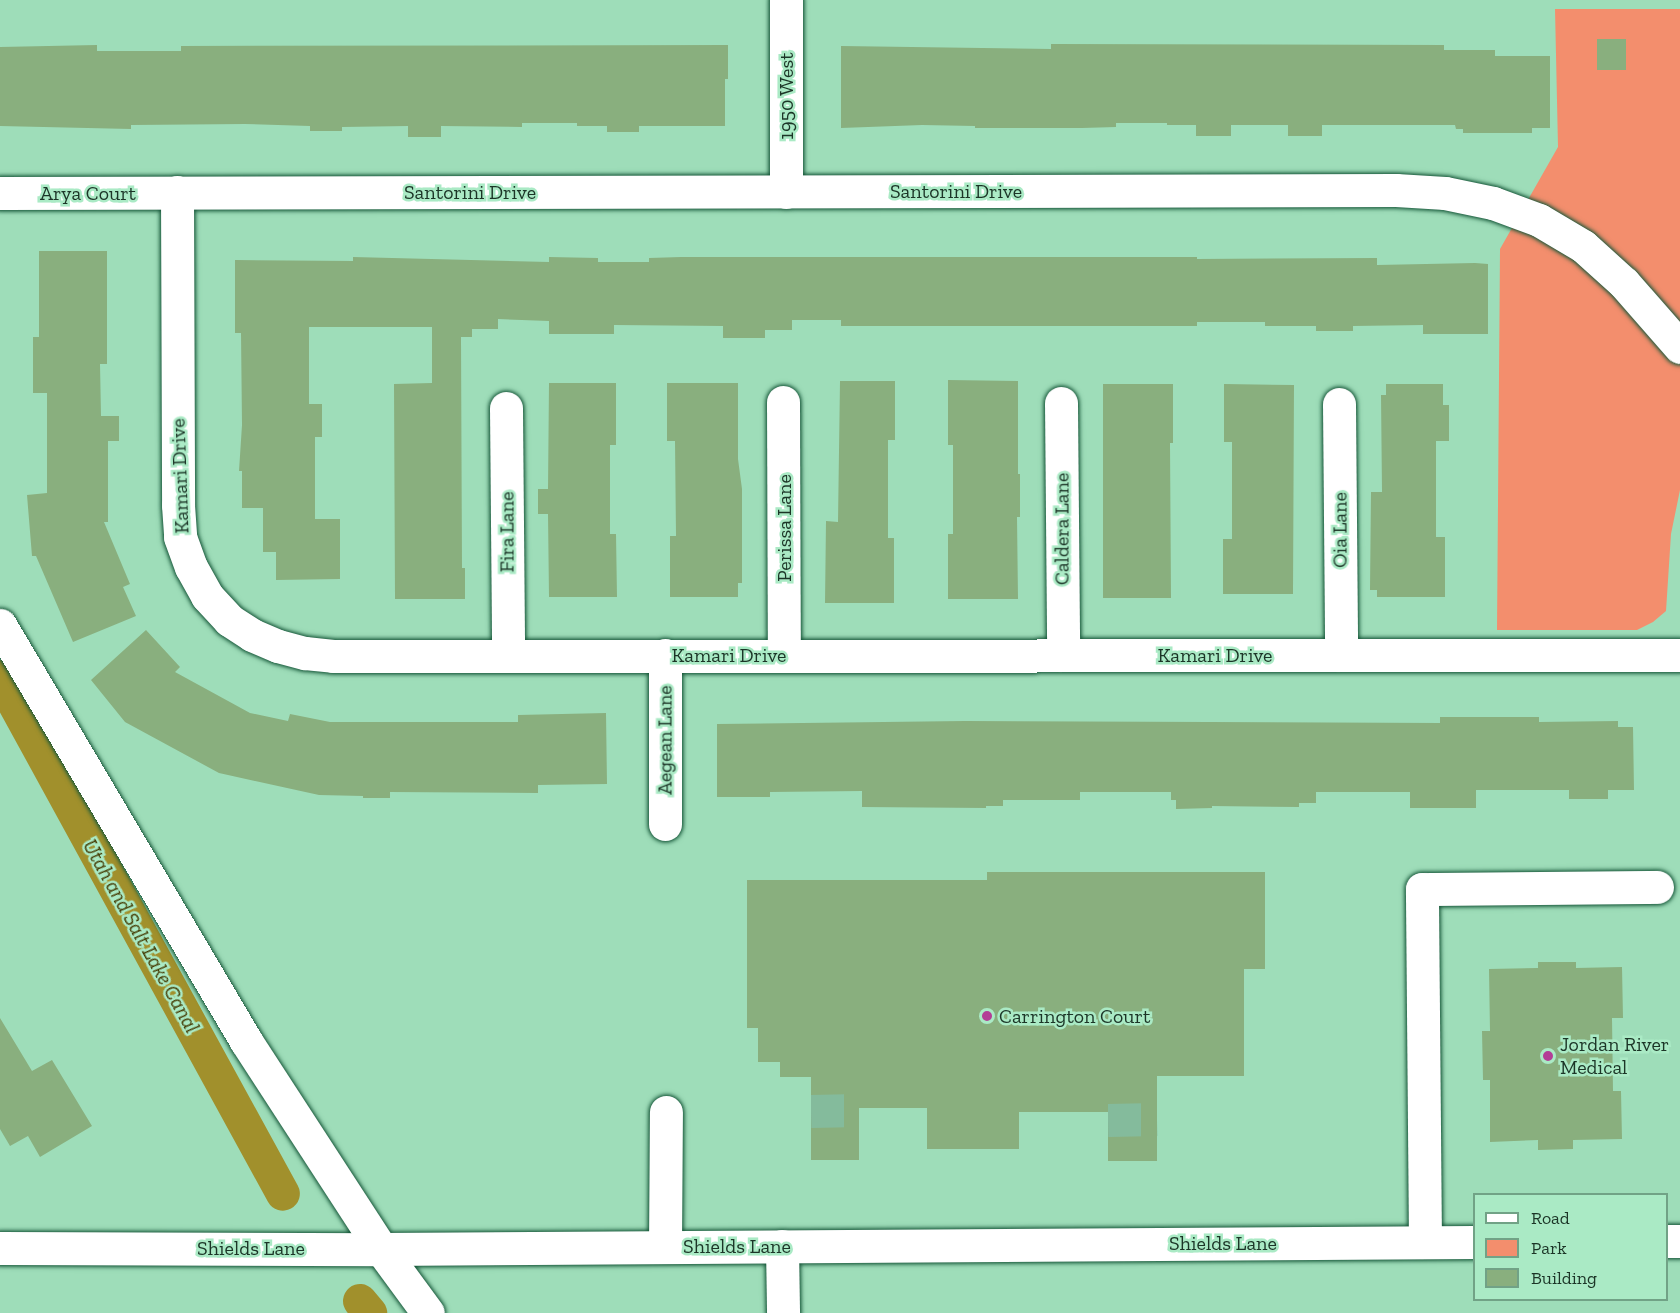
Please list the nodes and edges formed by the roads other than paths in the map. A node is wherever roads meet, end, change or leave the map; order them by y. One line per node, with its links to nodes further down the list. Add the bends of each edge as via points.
1 (786, 0): 3 (street, 1950 West)
2 (177, 192): 3 (street, Santorini Drive); 4 (street, Arya Court); 11 (street, Kamari Drive, via 177,505 180,537 207,596 229,620 252,635 305,653)
3 (786, 192): 5 (street, Santorini Drive, via 1445,193 1493,203 1539,220 1583,246 1624,282)
4 (0, 193)
5 (1680, 347)
6 (783, 402): 13 (street, Perissa Lane)
7 (1061, 403): 14 (street, Caldera Lane)
8 (1339, 404): 15 (street, Oia Lane)
9 (506, 408): 11 (street, Fira Lane)
10 (0, 625): 25 (street, via 246,1041)
11 (508, 655): 12 (street, Kamari Drive)
12 (665, 655): 13 (street, Kamari Drive); 17 (street, Aegean Lane)
13 (784, 655): 14 (street, Kamari Drive)
14 (1063, 655): 15 (street, Kamari Drive)
15 (1341, 655): 16 (street, Kamari Drive)
16 (1680, 655)
17 (665, 824)
18 (1657, 887): 20 (street, via 1422,889)
19 (666, 1112): 23 (street)
20 (1425, 1242): 21 (street, Shields Lane); 22 (street, Shields Lane)
21 (1473, 1242)
22 (782, 1246): 23 (street, Shields Lane); 27 (street)
23 (665, 1247): 25 (street, Shields Lane)
24 (0, 1248): 25 (street, Shields Lane)
25 (381, 1249): 26 (street)
26 (428, 1313)
27 (783, 1313)

